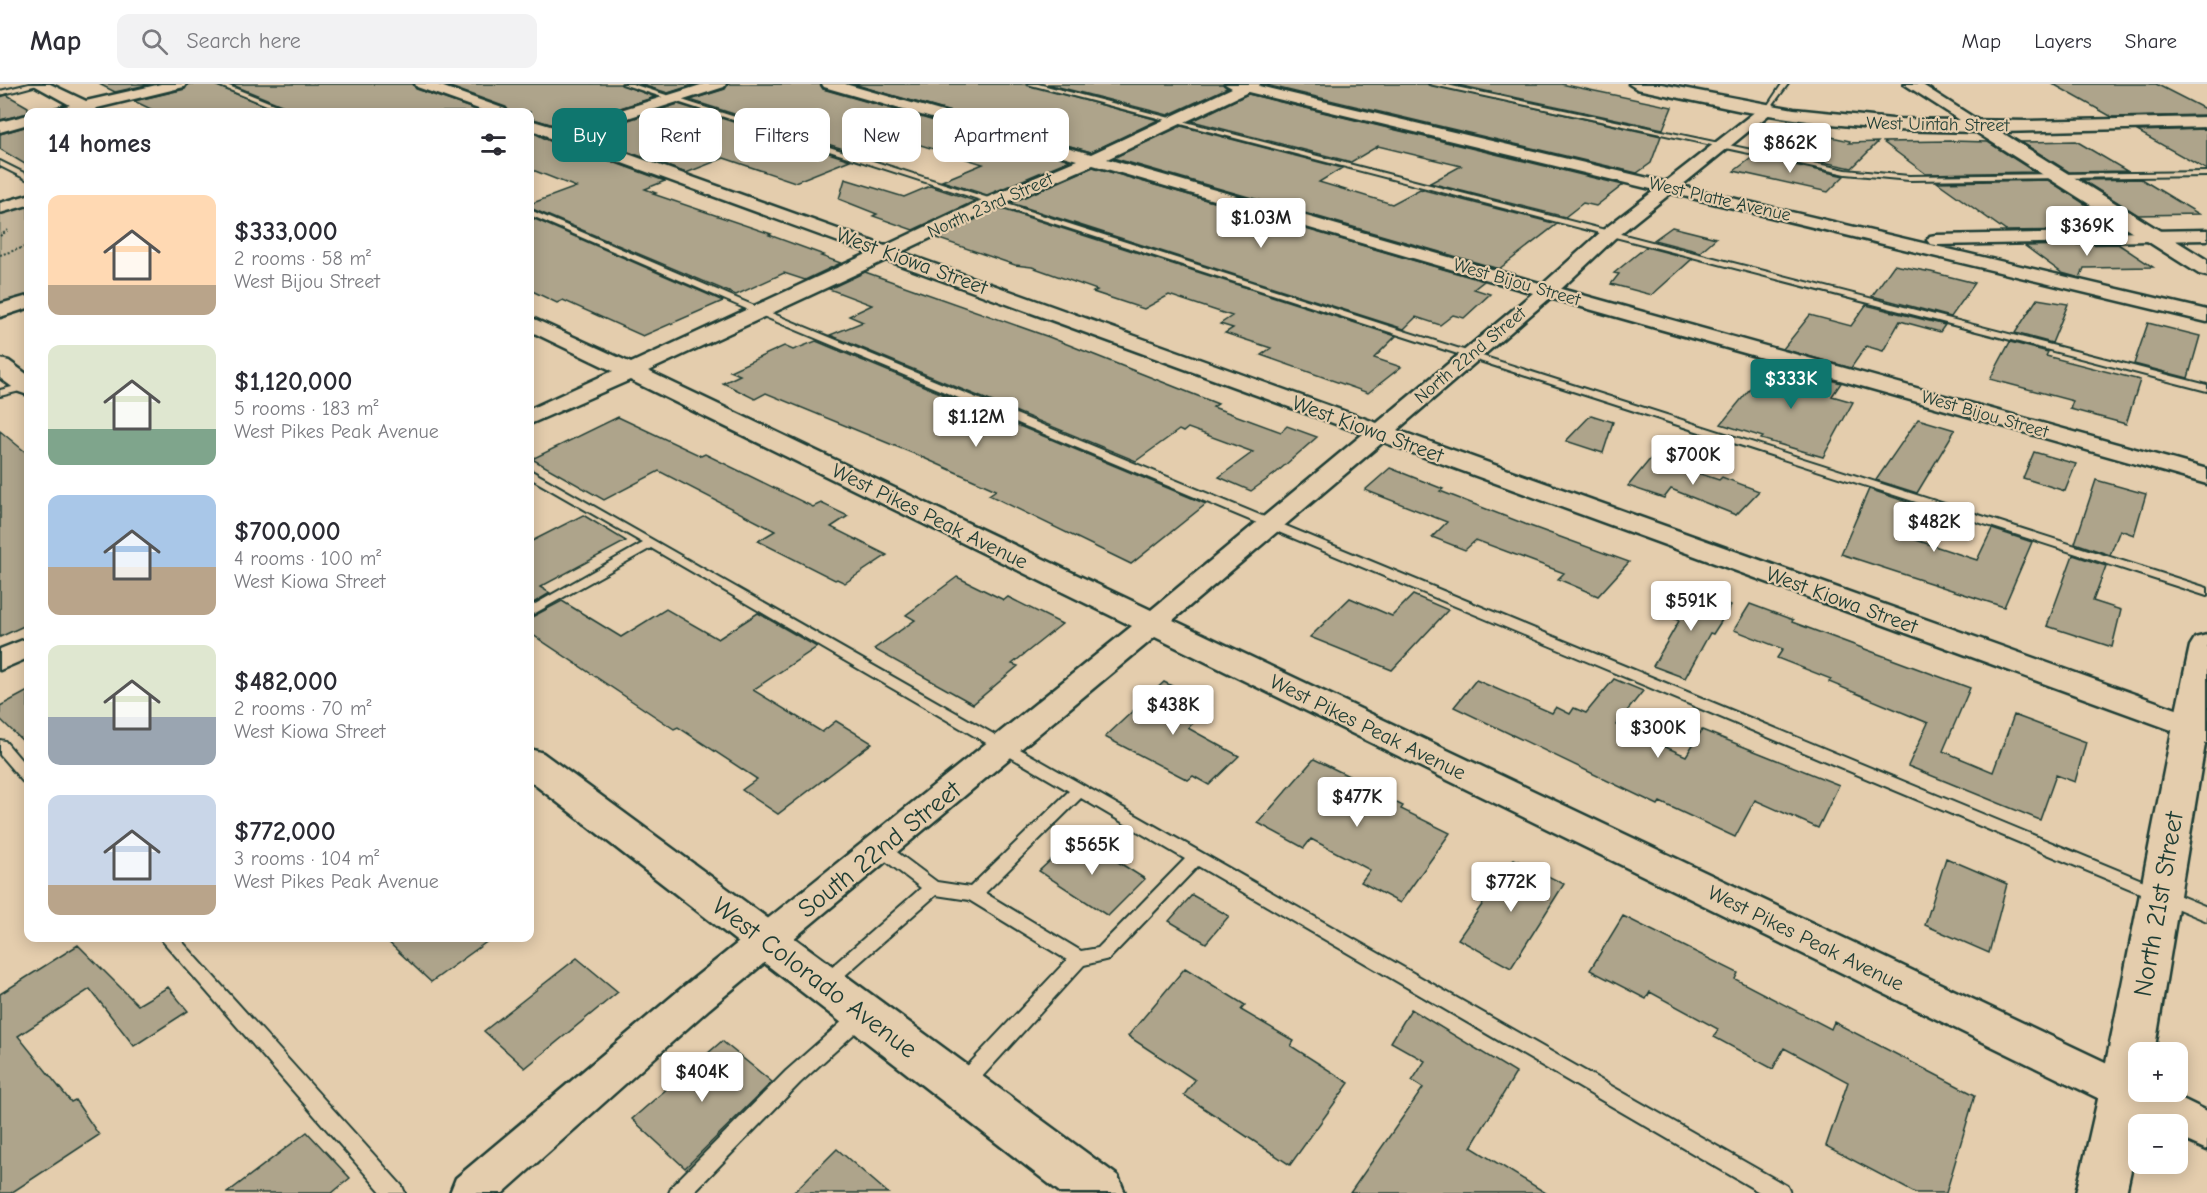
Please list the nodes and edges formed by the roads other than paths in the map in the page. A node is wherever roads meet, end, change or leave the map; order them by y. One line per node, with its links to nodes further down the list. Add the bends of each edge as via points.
1 (39, 84): 14 (lane); 16 (street)
2 (179, 84): 17 (street)
3 (218, 84): 18 (lane)
4 (422, 84): 19 (street)
5 (625, 84): 15 (lane)
6 (718, 84): 15 (street)
7 (828, 84): 33 (street, West Bijou Street)
8 (1030, 84): 23 (lane)
9 (1431, 84): 31 (lane)
10 (1637, 84): 20 (main road, West Uintah Street)
11 (1785, 84): 20 (lane, North 22nd Street)
12 (1911, 84): 26 (street)
13 (1244, 85): 23 (street, North 23rd Street); 38 (street, West Platte Avenue)
14 (0, 93)
15 (672, 99): 21 (street); 40 (lane)
16 (89, 108)
17 (95, 108)
18 (278, 108)
19 (489, 108)
20 (1766, 110): 26 (main road, West Uintah Street, via 1846,121); 31 (street, North 22nd Street)
21 (627, 113)
22 (24, 121): 27 (street)
23 (1174, 121): 33 (street, North 23rd Street); 43 (lane)
24 (2207, 122): 26 (main road, West Uintah Street)
25 (534, 125): 28 (street, West Kiowa Street)
26 (1979, 126): 37 (main road)
27 (0, 127)
28 (552, 132)
29 (552, 136): 30 (street)
30 (534, 143)
31 (1719, 147): 37 (lane, via 1886,177); 38 (street, North 22nd Street)
32 (627, 158): 47 (street, West Kiowa Street)
33 (1094, 159): 40 (street, North 23rd Street); 49 (street, West Bijou Street)
34 (0, 163): 36 (lane)
35 (2207, 174): 37 (lane)
36 (24, 176)
37 (2061, 177): 45 (main road)
38 (1668, 187): 43 (street, North 22nd Street); 46 (street, West Platte Avenue)
39 (24, 201): 41 (street)
40 (992, 202): 47 (street, North 23rd Street); 55 (lane)
41 (0, 208)
42 (534, 214): 52 (lane)
43 (1609, 234): 49 (street, North 22nd Street); 60 (lane)
44 (2207, 235): 45 (street)
45 (2155, 236): 46 (street); 48 (main road)
46 (1901, 242): 53 (street, West Platte Avenue)
47 (887, 252): 52 (street, North 23rd Street); 63 (street, West Kiowa Street)
48 (2207, 269)
49 (1547, 291): 55 (street, North 22nd Street); 65 (street, West Bijou Street)
50 (24, 303): 51 (street)
51 (0, 311)
52 (761, 312): 57 (street, North 23rd Street); 66 (lane)
53 (2207, 316)
54 (534, 325): 57 (street, West Pikes Peak Avenue)
55 (1470, 356): 63 (street, North 22nd Street); 68 (lane)
56 (0, 366): 58 (main road)
57 (630, 371): 62 (street, North 23rd Street); 70 (street, West Pikes Peak Avenue)
58 (24, 383)
59 (24, 387): 61 (lane)
60 (2207, 388)
61 (0, 393)
62 (534, 415)
63 (1377, 432): 66 (street, North 22nd Street); 74 (street, West Kiowa Street)
64 (534, 475): 67 (lane)
65 (2207, 477)
66 (1270, 524): 70 (street, North 22nd Street); 84 (lane)
67 (652, 543): 69 (lane); 76 (lane)
68 (2207, 592)
69 (534, 610)
70 (1152, 624): 76 (street, South 22nd Street); 92 (street, West Pikes Peak Avenue)
71 (2207, 646): 74 (main road, North 21st Street)
72 (24, 649): 73 (street)
73 (0, 660)
74 (2199, 729): 84 (main road, North 21st Street)
75 (0, 745): 78 (lane)
76 (1005, 745): 79 (lane); 80 (street, South 22nd Street)
77 (534, 765): 86 (main road, West Colorado Avenue)
78 (24, 773)
79 (1081, 789): 81 (lane); 83 (lane)
80 (880, 848): 82 (lane); 86 (street, South 22nd Street)
81 (1197, 857): 88 (lane, via 1103,954); 98 (lane)
82 (933, 888): 83 (lane); 89 (lane)
83 (973, 894): 88 (lane)
84 (2160, 894): 85 (lane); 92 (main road, North 21st Street)
85 (2207, 914)
86 (766, 941): 89 (main road, West Colorado Avenue); 95 (street, South 22nd Street)
87 (173, 942): 94 (lane)
88 (1079, 959): 91 (lane)
89 (824, 983): 90 (main road, West Colorado Avenue)
90 (863, 1014): 91 (main road, West Colorado Avenue); 96 (lane, via 793,1077)
91 (960, 1087): 97 (main road, West Colorado Avenue)
92 (2125, 1091): 93 (street, West Pikes Peak Avenue); 99 (main road, North 21st Street)
93 (2207, 1131)
94 (395, 1193)
95 (471, 1193)
96 (678, 1193)
97 (1100, 1193)
98 (1780, 1193)
99 (2101, 1193)

